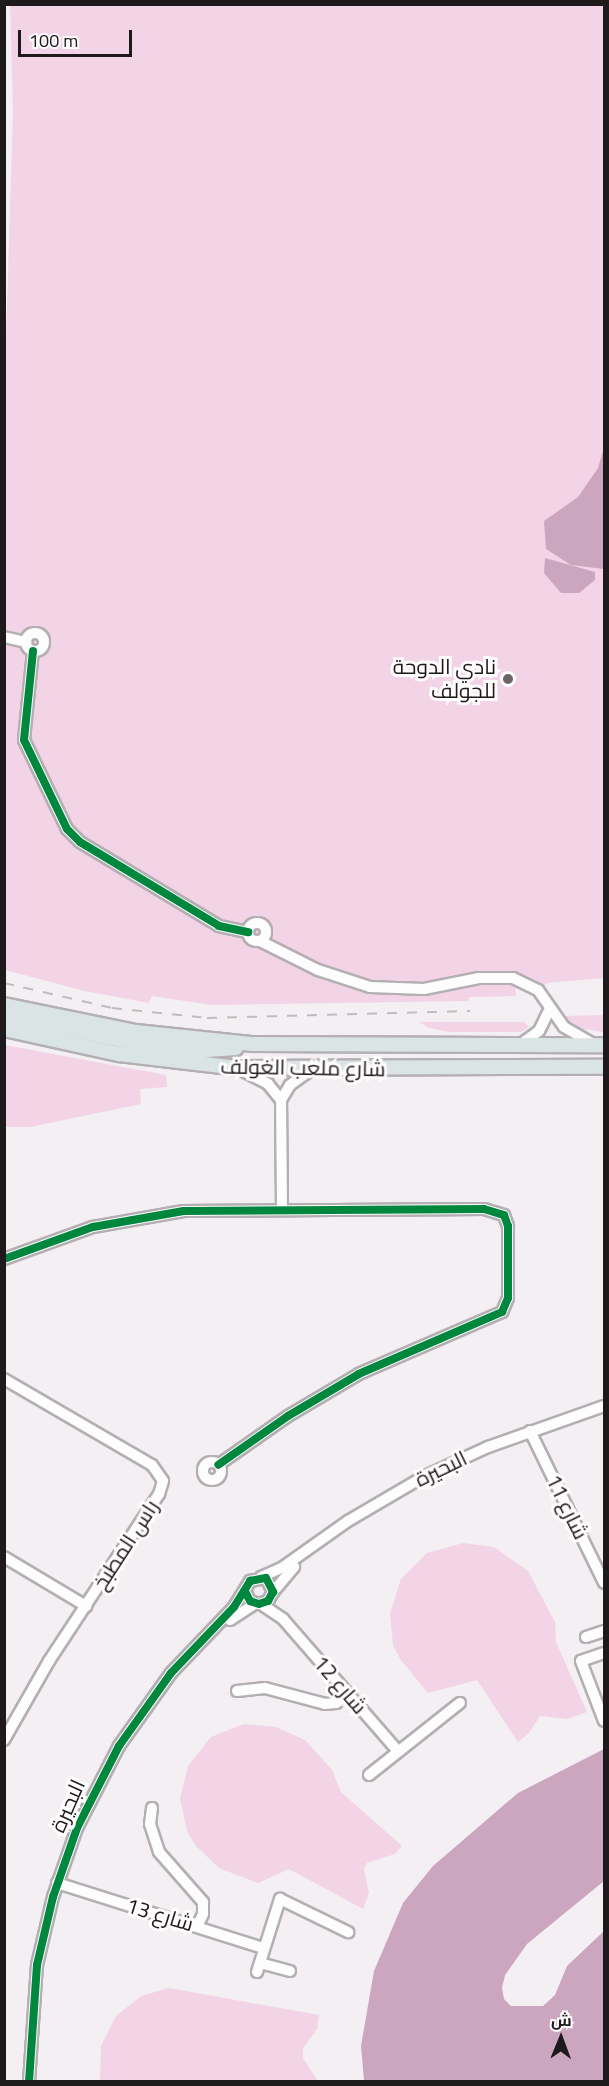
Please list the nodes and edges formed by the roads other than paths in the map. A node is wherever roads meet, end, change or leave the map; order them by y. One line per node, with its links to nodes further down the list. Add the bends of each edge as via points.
1 (4, 637): 2 (street, via 29,647 24,740 68,829 80,842 219,926)
2 (248, 932): 3 (street, via 252,940); 3 (street, via 257,923)
3 (263, 936): 5 (street, via 306,963 346,981 386,989 424,989 503,976 538,990)
4 (4, 1005): 8 (main road, شارع ملعب الغولف, via 136,1032)
5 (550, 1008): 9 (street, via 576,1036); 10 (street, via 539,1031)
6 (4, 1016): 8 (main road, via 178,1050 208,1052)
7 (8, 1032): 12 (main road, شارع ملعب الغولف, via 119,1054)
8 (253, 1044): 10 (main road, شارع ملعب الغولف)
9 (604, 1045): 10 (main road, شارع ملعب الغولف)
10 (517, 1046)
11 (604, 1067): 13 (main road, شارع ملعب الغولف)
12 (238, 1068): 13 (main road, شارع ملعب الغولف); 14 (street, via 268,1084)
13 (309, 1071): 14 (street, via 290,1085)
14 (281, 1100): 15 (street)
15 (282, 1209): 16 (street, via 151,1215 77,1231); 21 (street, via 495,1209 508,1223 508,1302 497,1314 402,1353 328,1392)
16 (4, 1259)
17 (4, 1379): 29 (street, راس المطبخ, via 152,1465 163,1476 159,1494)
18 (604, 1406): 20 (street, البحيرة)
19 (604, 1412): 20 (street, البحيرة)
20 (531, 1434): 22 (street, البحيرة, via 420,1482); 25 (street, شارع 11)
21 (218, 1465)
22 (331, 1536): 24 (street, البحيرة, via 283,1568); 27 (street, البحيرة, via 288,1571)
23 (4, 1557): 29 (street)
24 (261, 1577): 26 (street, via 250,1581); 27 (street, via 270,1582)
25 (604, 1583)
26 (245, 1591): 28 (street); 35 (street, البحيرة)
27 (273, 1592): 28 (street); 30 (street, شارع 12)
28 (258, 1604): 30 (street, شارع 12); 35 (street, البحيرة, via 208,1641)
29 (86, 1606): 39 (street, راس المطبخ)
30 (283, 1619): 36 (street, شارع 12)
31 (604, 1631): 32 (street)
32 (586, 1637)
33 (604, 1653): 38 (street, via 581,1661)
34 (237, 1691): 36 (street, via 265,1688 325,1704 336,1703)
35 (160, 1693): 43 (street, البحيرة, via 101,1776)
36 (349, 1694): 40 (street, شارع 12)
37 (460, 1703): 40 (street)
38 (604, 1721)
39 (5, 1737)
40 (397, 1750): 41 (street)
41 (369, 1775)
42 (152, 1808): 44 (street, via 150,1824 159,1852 203,1902)
43 (60, 1884): 44 (street, شارع 13); 48 (street, البحيرة, via 34,1984); 49 (street, البحيرة, via 40,1985)
44 (197, 1927): 46 (street, شارع 13)
45 (348, 1932): 46 (street, via 280,1899)
46 (263, 1948): 47 (street, via 258,1967)
47 (290, 1971)
48 (29, 2082)
49 (35, 2082)

